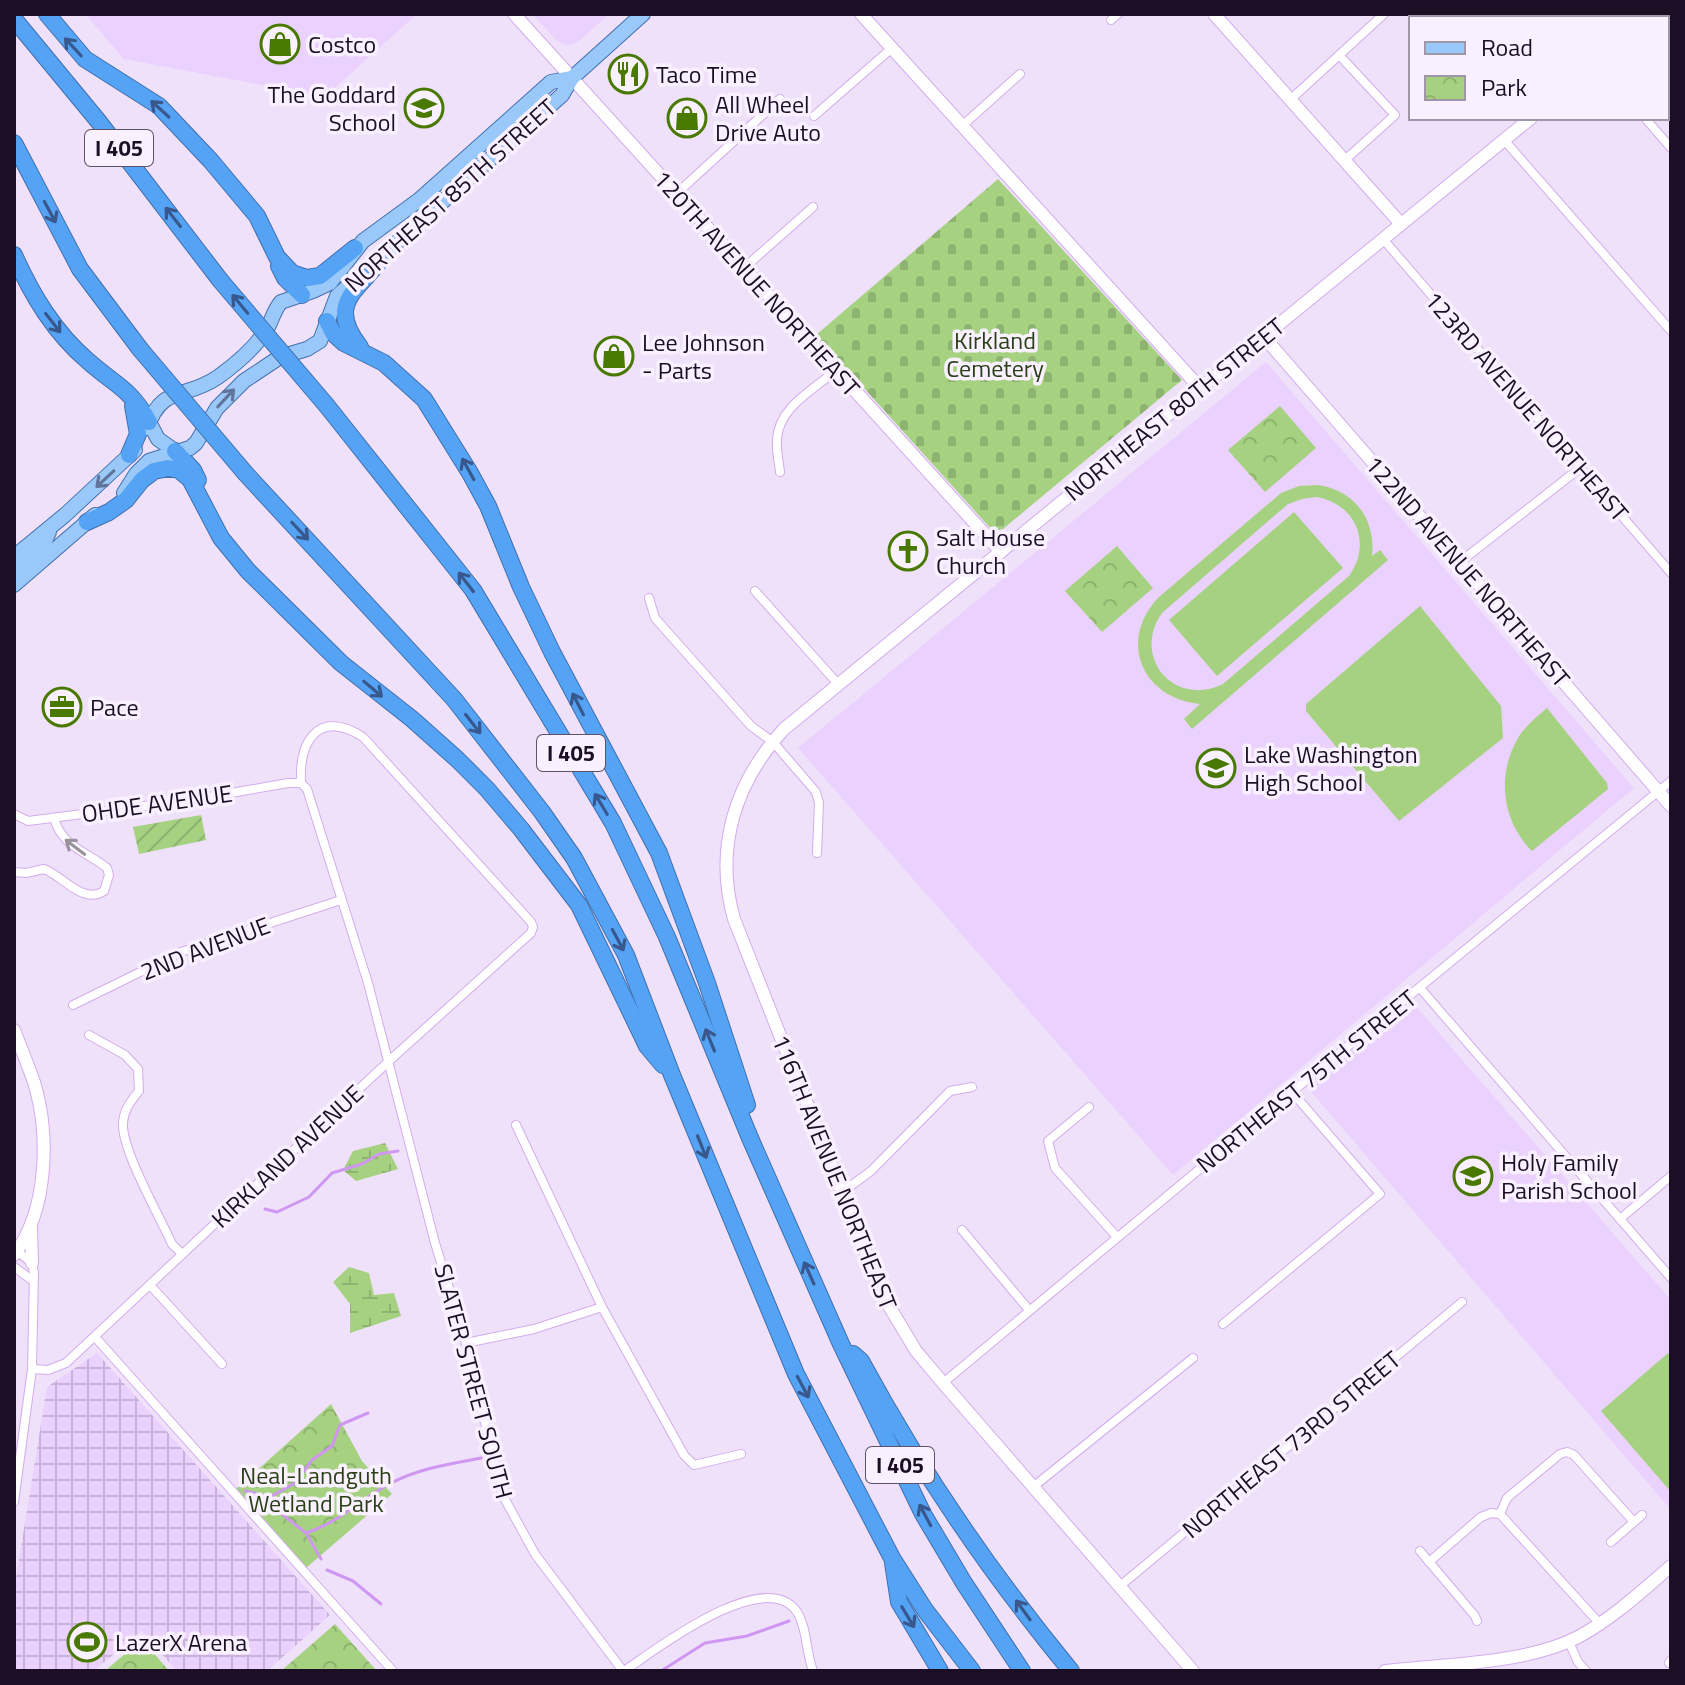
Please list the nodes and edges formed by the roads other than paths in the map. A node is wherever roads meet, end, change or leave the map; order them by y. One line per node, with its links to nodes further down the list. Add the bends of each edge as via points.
1 (47, 14): 29 (highway, one-way to 1, via 257,216 159,106 85,59)
2 (514, 14): 11 (street, 120TH AVENUE NORTHEAST)
3 (643, 14): 11 (main road, NORTHEAST 85TH STREET)
4 (861, 14): 8 (street)
5 (1214, 14): 13 (street)
6 (1384, 14): 9 (street)
7 (14, 19): 77 (highway, I 405, one-way to 7, bridge, via 667,937 613,823 473,590)
8 (892, 48): 14 (street); 17 (street)
9 (1340, 56): 13 (street); 21 (street, via 1395,115)
10 (1020, 74): 17 (street)
11 (572, 78): 22 (street, 120TH AVENUE NORTHEAST); 26 (main road, NORTHEAST 85TH STREET, via 551,82 419,200); 27 (main road, NORTHEAST 85TH STREET, via 562,95)
12 (780, 99): 22 (street)
13 (1290, 100): 21 (street)
14 (814, 116)
15 (1529, 120): 18 (street, NORTHEAST 80TH STREET)
16 (1647, 120): 20 (street)
17 (963, 125): 38 (street)
18 (1505, 141): 24 (street, NORTHEAST 80TH STREET); 33 (street)
19 (14, 143): 72 (highway, I 405, one-way to 72, bridge, via 80,269 140,349 246,474 454,699 542,812 574,858 626,955)
20 (1671, 148)
21 (1345, 160): 24 (street)
22 (676, 194): 30 (street, 120TH AVENUE NORTHEAST)
23 (813, 207): 30 (street)
24 (1401, 224): 25 (street, NORTHEAST 80TH STREET)
25 (1383, 239): 34 (street, NORTHEAST 80TH STREET); 42 (street, 123RD AVENUE NORTHEAST)
26 (355, 248): 29 (highway, via 314,278 292,273); 31 (main road, NORTHEAST 85TH STREET, via 330,283)
27 (388, 250): 32 (main road, NORTHEAST 85TH STREET, via 337,296); 35 (highway, via 345,306 347,331)
28 (14, 255): 37 (highway, one-way to 37, via 29,289 57,329)
29 (277, 257): 31 (highway, via 285,278)
30 (744, 268): 36 (street, 120TH AVENUE NORTHEAST)
31 (302, 295): 32 (main road); 39 (main road, NORTHEAST 85TH STREET, via 281,302 265,332 233,364 200,387 164,399)
32 (327, 321): 35 (highway, via 344,343); 40 (main road, NORTHEAST 85TH STREET, one-way to 32, via 196,443 217,408 244,381 280,357 320,341)
33 (1671, 331)
34 (1264, 337): 38 (street, NORTHEAST 80TH STREET); 49 (street, 122ND AVENUE NORTHEAST)
35 (364, 352): 77 (highway, one-way to 35, via 750,1115 659,853 558,666 488,506 455,446 411,386)
36 (836, 370): 43 (street, via 791,407 781,422); 47 (street, 120TH AVENUE NORTHEAST)
37 (109, 377): 39 (highway, via 130,393); 41 (highway, via 136,414 138,434)
38 (1200, 388): 47 (street, NORTHEAST 80TH STREET)
39 (149, 422): 40 (main road, via 158,439); 41 (main road, NORTHEAST 85TH STREET)
40 (175, 451): 44 (highway, via 193,470); 45 (main road, NORTHEAST 85TH STREET, via 142,467 119,499)
41 (129, 455): 46 (main road, NORTHEAST 85TH STREET, one-way to 46)
42 (1580, 468): 49 (street); 51 (street, 123RD AVENUE NORTHEAST)
43 (780, 472)
44 (206, 506): 45 (highway, via 190,479 168,468 154,471 126,500); 72 (highway, one-way to 72, via 221,538 257,580 341,663 450,752 521,829 579,905 647,1046)
45 (87, 522): 52 (main road, NORTHEAST 85TH STREET)
46 (51, 528): 48 (main road, NORTHEAST 85TH STREET); 50 (main road, via 40,553)
47 (1001, 552): 55 (street, NORTHEAST 80TH STREET)
48 (14, 557)
49 (1460, 562): 59 (street, 122ND AVENUE NORTHEAST)
50 (14, 573)
51 (1671, 573)
52 (14, 585)
53 (755, 591): 55 (street)
54 (649, 598): 56 (street, via 655,618 751,726)
55 (838, 684): 56 (street, NORTHEAST 80TH STREET)
56 (773, 742): 61 (street, NORTHEAST 80TH STREET, via 751,772); 64 (street, via 816,792)
57 (1671, 781): 59 (street, NORTHEAST 75TH STREET)
58 (301, 783): 63 (street, OHDE AVENUE); 66 (street, SLATER STREET SOUTH); 71 (street, KIRKLAND AVENUE, via 303,749 320,730 348,728 363,737 533,927)
59 (1658, 791): 60 (street, 122ND AVENUE NORTHEAST); 67 (street, NORTHEAST 75TH STREET)
60 (1671, 806)
61 (733, 813): 79 (street, 116TH AVENUE NORTHEAST, via 725,859 731,909)
62 (14, 814): 63 (street, OHDE AVENUE, via 28,821)
63 (54, 818): 65 (street, one-way to 63, via 44,869 84,894 104,891 107,868 67,841)
64 (817, 853)
65 (14, 872)
66 (341, 900): 68 (street, 2ND AVENUE, via 181,952); 71 (street, SLATER STREET SOUTH)
67 (1420, 988): 74 (street, NORTHEAST 75TH STREET); 80 (street)
68 (73, 1005)
69 (14, 1030): 81 (street, via 34,1083 42,1129 38,1197)
70 (89, 1035): 85 (street, via 125,1055 138,1069 139,1091 123,1118 126,1143 172,1244)
71 (389, 1061): 85 (street, KIRKLAND AVENUE); 96 (street, SLATER STREET SOUTH)
72 (672, 1075): 110 (highway, I 405, one-way to 110, via 796,1374)
73 (972, 1087): 79 (street, via 950,1091 871,1171)
74 (1292, 1092): 83 (street, NORTHEAST 75TH STREET); 94 (street, via 1380,1194)
75 (1089, 1107): 83 (street, via 1048,1141 1055,1168)
76 (516, 1125): 92 (street)
77 (750, 1138): 97 (highway, I 405, one-way to 77)
78 (1671, 1176): 80 (street)
79 (841, 1193): 101 (street, 116TH AVENUE NORTHEAST, via 895,1319)
80 (1620, 1219): 88 (street)
81 (30, 1225): 84 (street); 86 (street)
82 (962, 1230): 93 (street)
83 (1117, 1237): 93 (street, NORTHEAST 75TH STREET)
84 (16, 1253): 86 (street)
85 (182, 1254): 90 (street, KIRKLAND AVENUE)
86 (32, 1263): 89 (street)
87 (14, 1267): 89 (street)
88 (1671, 1278)
89 (32, 1280): 100 (street)
90 (150, 1285): 95 (street, KIRKLAND AVENUE); 99 (street)
91 (1462, 1302): 113 (street, NORTHEAST 73RD STREET)
92 (602, 1307): 96 (street); 102 (street, via 684,1455 694,1465)
93 (1029, 1310): 101 (street, NORTHEAST 75TH STREET)
94 (1223, 1324)
95 (95, 1337): 100 (street, KIRKLAND AVENUE, via 66,1363); 118 (street)
96 (466, 1343): 119 (street, SLATER STREET SOUTH, via 507,1505 540,1562)
97 (841, 1344): 123 (highway, I 405, one-way to 97, via 923,1514); 124 (highway, one-way to 97, via 953,1515 861,1361)
98 (1193, 1358): 103 (street)
99 (222, 1364)
100 (32, 1369): 104 (street)
101 (943, 1383): 103 (street, 116TH AVENUE NORTHEAST)
102 (741, 1454)
103 (1033, 1487): 113 (street, 116TH AVENUE NORTHEAST)
104 (14, 1502)
105 (1500, 1514): 107 (street, via 1507,1498 1567,1452); 111 (street, via 1481,1517); 115 (street)
106 (1642, 1515): 107 (street)
107 (1634, 1522): 108 (street)
108 (1611, 1542)
109 (1420, 1551): 111 (street)
110 (892, 1558): 121 (highway, one-way to 121, via 899,1602); 122 (highway, I 405)
111 (1429, 1562): 114 (street)
112 (1671, 1566): 115 (street)
113 (1120, 1586): 125 (street, 116TH AVENUE NORTHEAST)
114 (1477, 1621)
115 (1600, 1624): 116 (street)
116 (1569, 1642): 117 (street, via 1523,1656); 127 (street)
117 (1402, 1670): 126 (street)
118 (393, 1671)
119 (623, 1671): 120 (street, via 712,1614 776,1598 799,1615)
120 (813, 1671)
121 (940, 1671)
122 (972, 1671)
123 (1022, 1671)
124 (1071, 1671)
125 (1193, 1671)
126 (1385, 1671)
127 (1586, 1671)

